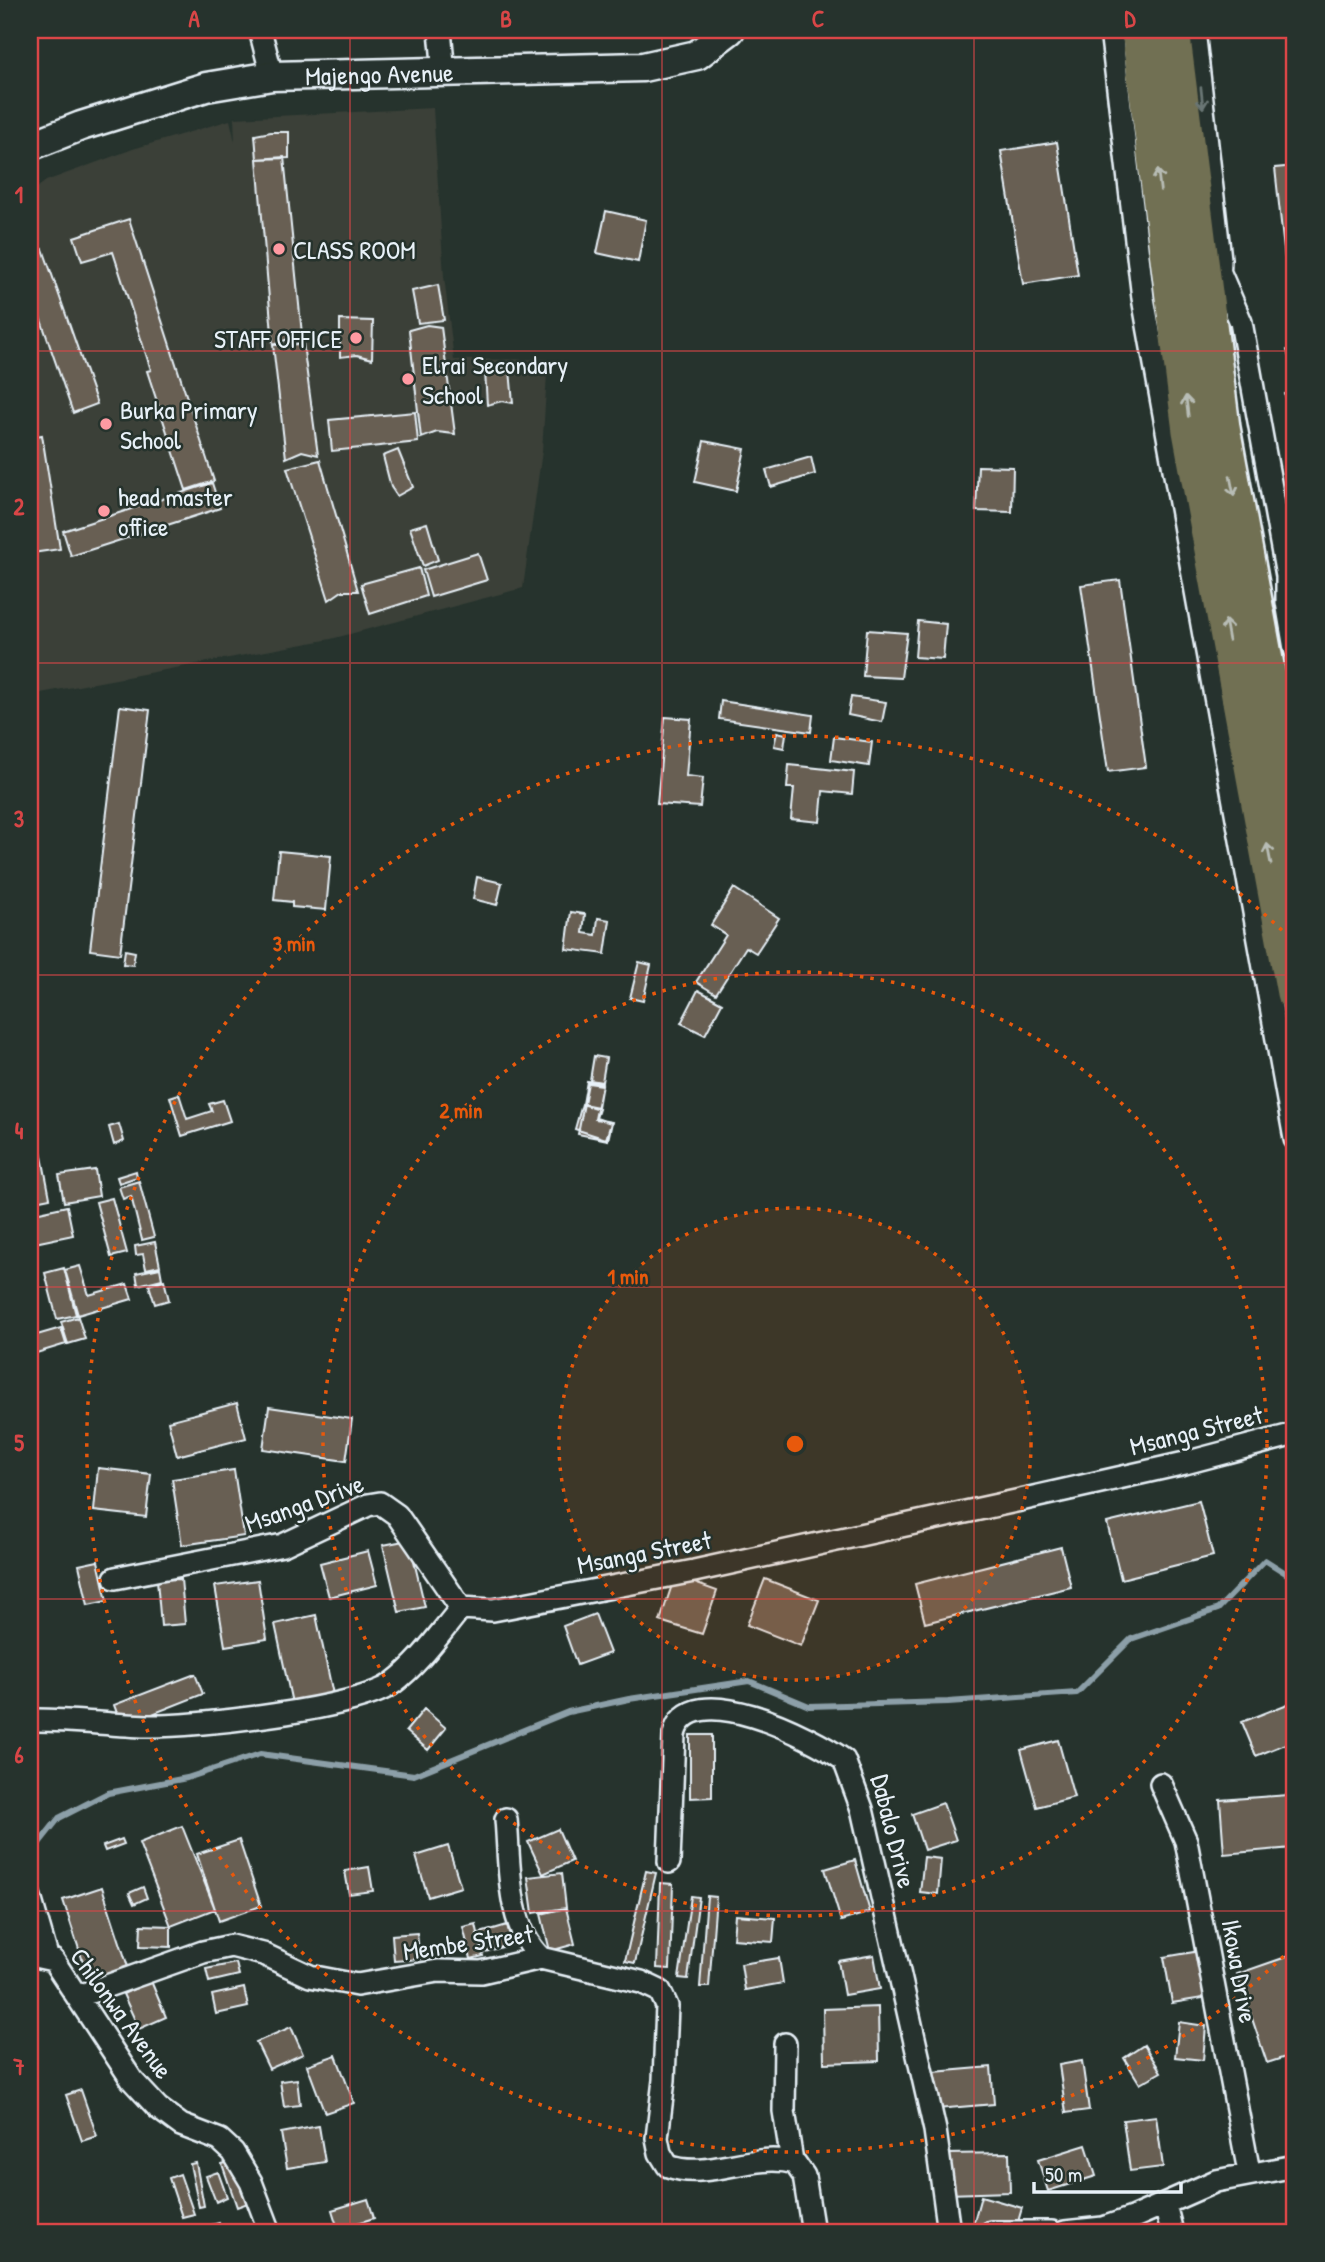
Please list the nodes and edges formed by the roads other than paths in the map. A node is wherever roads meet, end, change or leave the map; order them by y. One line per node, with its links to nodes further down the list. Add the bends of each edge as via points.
1 (260, 30): 9 (street)
2 (440, 30): 8 (street)
3 (730, 30): 8 (street, Majengo Avenue, via 697,55 643,68)
4 (1111, 30): 17 (street, via 1143,298)
5 (1140, 30): 16 (highway, one-way to 5, via 1191,431)
6 (1171, 30): 12 (highway)
7 (1194, 30): 11 (street, one-way to 11)
8 (444, 74): 9 (street, Majengo Avenue)
9 (272, 76): 10 (street, Majengo Avenue, via 206,87)
10 (30, 146)
11 (1220, 273): 12 (street); 13 (street, via 1241,322)
12 (1208, 320): 15 (highway, one-way to 15, via 1221,428)
13 (1291, 573): 14 (street, via 1287,602)
14 (1295, 649)
15 (1295, 828)
16 (1295, 993)
17 (1295, 1139)
18 (1295, 1434): 20 (street, Msanga Street, via 1185,1463 694,1571 493,1610)
19 (115, 1578): 20 (street, Msanga Drive, via 284,1545 380,1503 397,1515)
20 (461, 1608): 21 (street, via 391,1685 326,1706 151,1726)
21 (30, 1720)
22 (1161, 1784): 32 (street, Ikowa Drive, via 1186,1841)
23 (506, 1819): 27 (street, via 520,1926)
24 (669, 1862): 36 (street, Dabalo Drive, via 674,1735 678,1720 691,1710 733,1711 768,1721 844,1760 862,1809 935,2130)
25 (30, 1897): 26 (street)
26 (38, 1955): 28 (street, Chilonwa Avenue, via 53,1960)
27 (541, 1958): 28 (street, Membe Street, via 481,1972 438,1971 357,1985 310,1976 252,1950 223,1946); 30 (street, Membe Street, via 642,1982 660,1991 668,2020 657,2138 668,2166 694,2171 740,2162)
28 (79, 1996): 34 (street, Chilonwa Avenue, via 132,2080 158,2108 181,2125 220,2140 233,2152 251,2182)
29 (785, 2044): 30 (street, via 785,2111)
30 (792, 2161): 35 (street, via 804,2176)
31 (1295, 2166): 32 (street)
32 (1249, 2172): 33 (street, via 1216,2180)
33 (1165, 2205): 39 (street, via 1102,2228); 40 (street)
34 (270, 2232)
35 (813, 2232)
36 (949, 2232)
37 (1004, 2232): 38 (street)
38 (1052, 2232)
39 (1065, 2232)
40 (1172, 2232)

